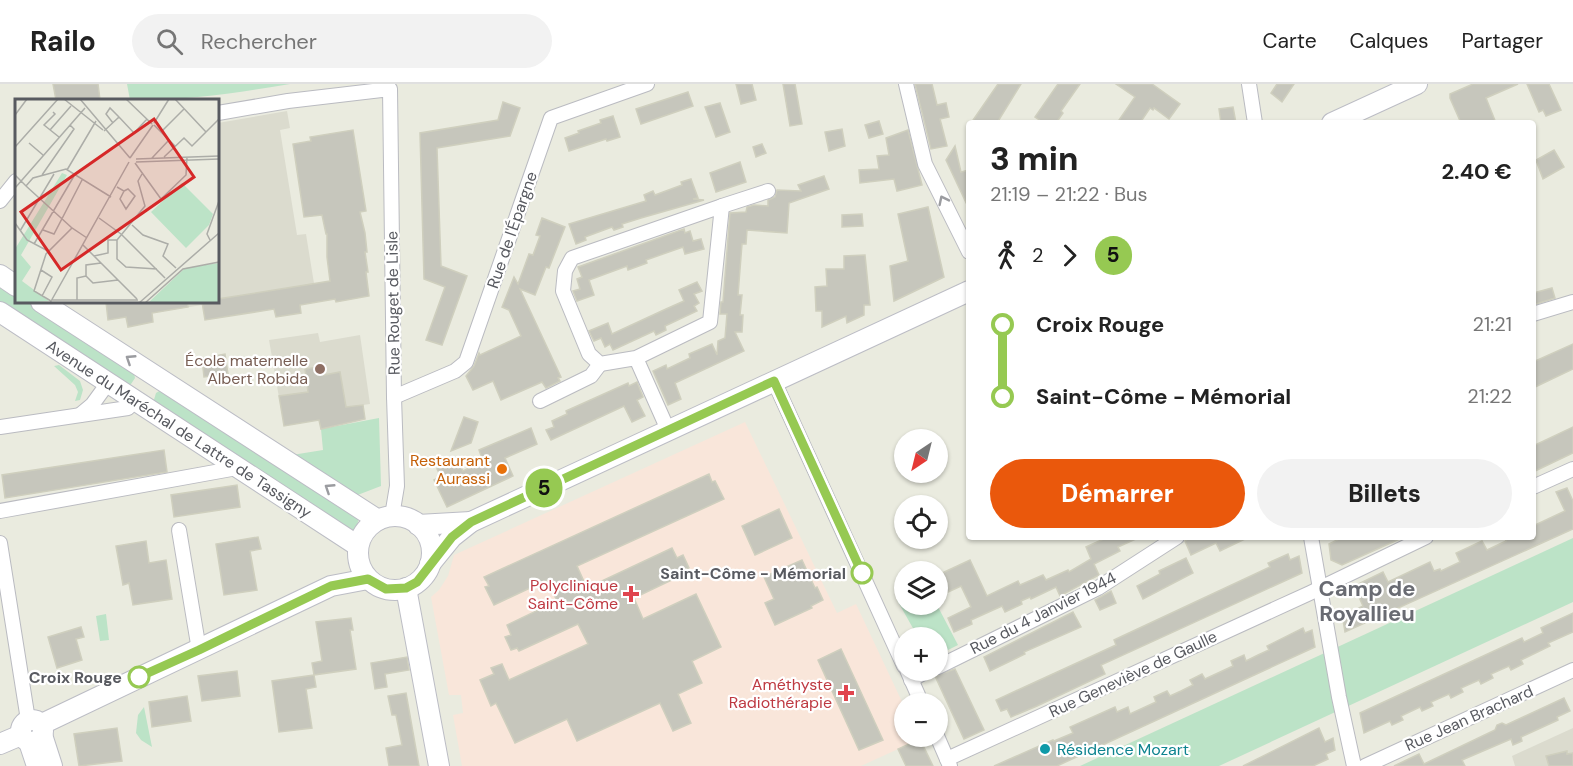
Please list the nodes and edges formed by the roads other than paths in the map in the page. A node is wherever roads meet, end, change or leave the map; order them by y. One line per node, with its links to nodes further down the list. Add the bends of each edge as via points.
1 (647, 84): 25 (street, Rue de l'Épargne, via 551,118 466,362 455,371)
2 (906, 84): 12 (street, one-way to 2, via 925,164)
3 (1249, 84): 6 (street)
4 (1417, 84): 7 (street)
5 (219, 113): 25 (street, Rue Rouget de Lisle, via 390,89)
6 (1255, 120)
7 (1339, 120)
8 (15, 182): 10 (street)
9 (768, 191): 11 (street)
10 (0, 201)
11 (722, 206): 20 (street, via 710,322); 21 (street, via 572,258 565,272 563,291 589,354)
12 (966, 246)
13 (0, 275): 14 (street)
14 (15, 285)
15 (966, 292): 23 (street)
16 (43, 303): 22 (street, Avenue du Maréchal de Lattre de Tassigny, one-way to 16)
17 (1573, 303): 19 (street)
18 (0, 312): 24 (street, Avenue du Maréchal de Lattre de Tassigny)
19 (1536, 313)
20 (636, 358): 21 (street); 30 (street)
21 (600, 364): 27 (street, via 591,376)
22 (152, 373): 26 (street); 35 (street, Avenue du Maréchal de Lattre de Tassigny, one-way to 22)
23 (774, 381): 30 (street); 50 (street)
24 (108, 383): 26 (street, Avenue du Maréchal de Lattre de Tassigny); 28 (street)
25 (394, 398): 35 (street, Rue Rouget de Lisle, via 397,486)
26 (134, 400): 28 (street, via 128,408); 31 (street, Avenue du Maréchal de Lattre de Tassigny)
27 (540, 401)
28 (80, 415): 29 (street)
29 (0, 427)
30 (668, 430): 36 (street)
31 (237, 468): 34 (street); 43 (street, Avenue du Maréchal de Lattre de Tassigny)
32 (1573, 469): 33 (street)
33 (1536, 486)
34 (0, 511)
35 (385, 518): 37 (street, via 404,517); 43 (street, via 367,528)
36 (471, 522): 37 (street); 44 (street, via 452,537)
37 (418, 525): 44 (street, via 430,543)
38 (179, 530): 51 (street)
39 (1172, 540): 52 (street, Rue du 4 Janvier 1944, via 1098,588)
40 (1311, 540): 48 (street)
41 (1420, 540): 48 (street, Rue Geneviève de Gaulle)
42 (0, 543): 49 (street)
43 (358, 549): 45 (street); 46 (street)
44 (430, 564): 47 (street, via 417,582)
45 (368, 579): 46 (street); 47 (street, via 386,589)
46 (331, 586): 51 (street)
47 (406, 588): 60 (street)
48 (1319, 588): 57 (street, Rue Geneviève de Gaulle); 61 (street)
49 (7, 627): 54 (street)
50 (894, 644)
51 (199, 650): 54 (street)
52 (948, 662)
53 (1573, 670): 62 (street, Rue Jean Brachard)
54 (32, 731): 55 (street); 58 (street); 59 (street)
55 (0, 744)
56 (942, 747): 57 (street)
57 (949, 762)
58 (37, 766)
59 (52, 766)
60 (439, 766)
61 (1354, 766)
62 (1365, 766)

